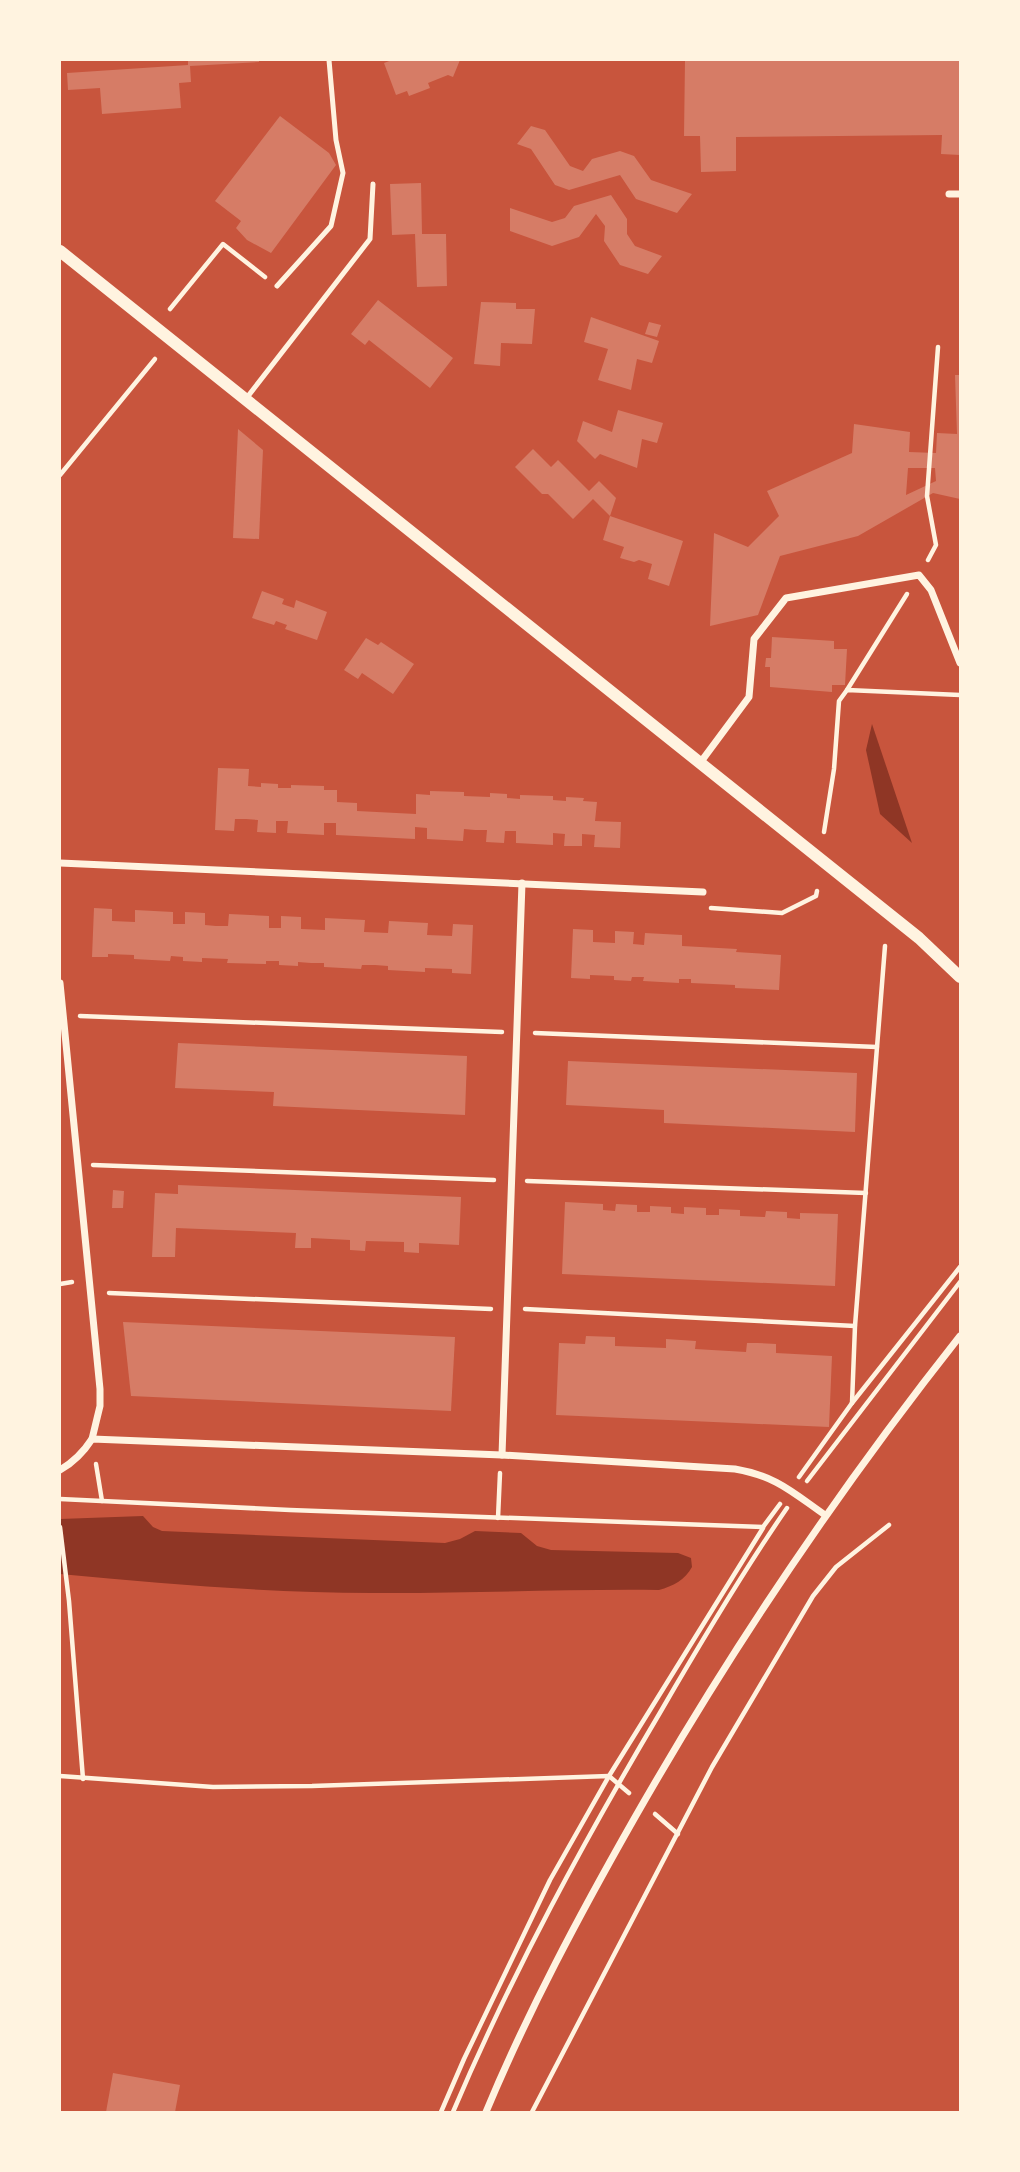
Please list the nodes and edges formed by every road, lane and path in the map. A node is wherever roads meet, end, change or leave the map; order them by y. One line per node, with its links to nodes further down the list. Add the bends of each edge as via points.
1 (329, 60): 6 (lane, via 343,173 331,226)
2 (373, 184): 10 (lane, via 370,239)
3 (949, 194): 4 (street)
4 (961, 194)
5 (60, 251): 10 (street)
6 (277, 286): 7 (path, via 223,244)
7 (170, 309)
8 (938, 347): 12 (path, via 928,496 936,545)
9 (155, 359): 11 (path)
10 (245, 400): 16 (street)
11 (60, 475)
12 (919, 575): 13 (street, via 931,590); 14 (path); 16 (street, via 786,598 754,639 749,696)
13 (961, 663)
14 (847, 690): 15 (path); 17 (path, via 839,701)
15 (961, 695)
16 (700, 763): 22 (street)
17 (824, 832)
18 (60, 863): 19 (street)
19 (522, 883): 20 (street); 28 (street)
20 (704, 891): 21 (path, via 712,909 782,913 816,897)
21 (817, 891)
22 (925, 943): 24 (street); 25 (street)
23 (886, 946): 29 (path)
24 (961, 965)
25 (961, 977)
26 (60, 984): 27 (street)
27 (63, 1016): 28 (path); 30 (street)
28 (517, 1032): 29 (path); 31 (street)
29 (877, 1047): 32 (path)
30 (79, 1165): 31 (path); 35 (street)
31 (512, 1180): 32 (path); 36 (street)
32 (866, 1193): 37 (path)
33 (961, 1267): 39 (path)
34 (961, 1282): 43 (path)
35 (90, 1293): 36 (path); 40 (street, via 100,1389)
36 (507, 1309): 37 (path); 41 (street)
37 (855, 1326): 39 (path)
38 (961, 1336): 46 (street)
39 (852, 1404): 43 (path)
40 (92, 1439): 41 (street); 42 (street, via 84,1452); 45 (path)
41 (502, 1455): 43 (street, via 735,1469 757,1472); 47 (path)
42 (60, 1470)
43 (793, 1492): 46 (street); 50 (path); 54 (path)
44 (60, 1499): 45 (path)
45 (102, 1501): 47 (path)
46 (825, 1515): 55 (street, via 735,1650)
47 (498, 1518): 50 (path)
48 (889, 1525): 56 (path, via 836,1567 813,1596)
49 (60, 1527): 53 (path)
50 (763, 1527): 52 (path)
51 (60, 1776): 53 (path)
52 (609, 1776): 53 (path, via 213,1787); 54 (path); 57 (path, via 550,1880)
53 (83, 1779)
54 (618, 1783): 55 (path); 58 (path, via 548,1908)
55 (643, 1804): 56 (path); 59 (street, via 545,1984)
56 (678, 1834): 60 (path)
57 (441, 2112)
58 (453, 2112)
59 (486, 2112)
60 (532, 2112)

